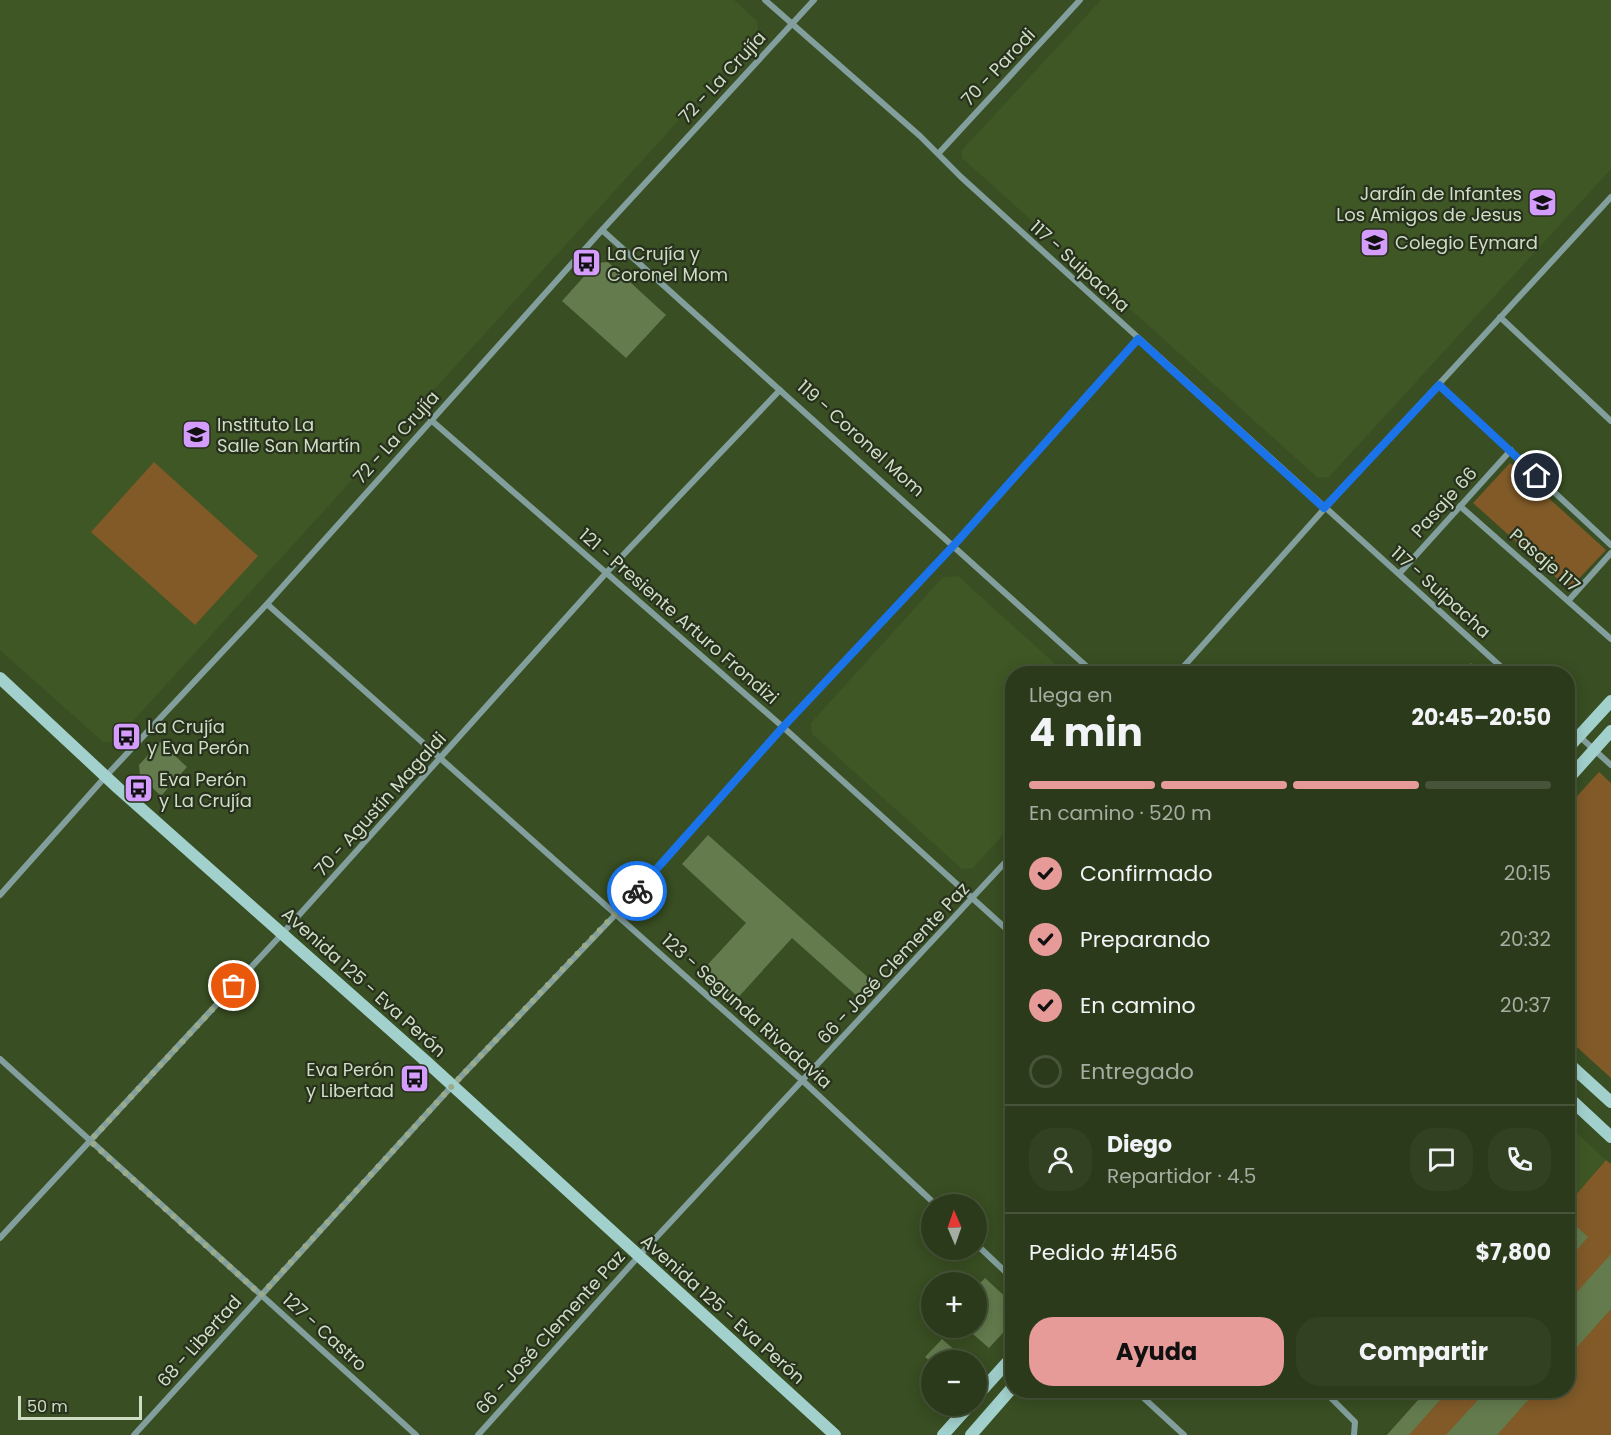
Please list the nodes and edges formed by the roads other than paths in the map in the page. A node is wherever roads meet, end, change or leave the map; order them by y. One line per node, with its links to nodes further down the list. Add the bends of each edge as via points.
1 (765, 0): 4 (street, 117 - Suipacha)
2 (814, 0): 4 (street, 72 - La Crujía)
3 (1080, 0): 5 (street, 70 - Parodi)
4 (792, 24): 5 (street, 117 - Suipacha); 7 (street, 72 - La Crujía)
5 (938, 154): 9 (street, 117 - Suipacha)
6 (1611, 198): 8 (street)
7 (602, 230): 11 (street, 119 - Coronel Mom); 12 (street, 72 - La Crujía)
8 (1500, 317): 10 (street); 13 (street)
9 (1138, 339): 16 (street, 117 - Suipacha); 17 (street, 68 - Libertad)
10 (1439, 385): 14 (street); 16 (street)
11 (780, 390): 17 (street, 119 - Coronel Mom); 20 (street, 70 - Agustín Magaldi)
12 (431, 420): 20 (street, 121 - Presiente Arturo Frondizi); 23 (street, 72 - La Crujía)
13 (1611, 421)
14 (1511, 450): 15 (street, Pasaje 66); 18 (street)
15 (1460, 506): 21 (street, Pasaje 66); 22 (street, Pasaje 117)
16 (1324, 508): 21 (street, 117 - Suipacha); 26 (street)
17 (954, 545): 25 (street, 119 - Coronel Mom); 30 (street, 68 - Libertad)
18 (1611, 545)
19 (1611, 553): 22 (street)
20 (607, 572): 30 (street, 121 - Presiente Arturo Frondizi); 36 (street, 70 - Agustín Magaldi)
21 (1399, 574): 27 (street, 117 - Suipacha)
22 (1569, 600): 24 (street, Pasaje 117)
23 (267, 604): 36 (street, 123 - Segunda Rivadavia); 39 (street, 72 - La Crujía)
24 (1611, 639)
25 (1086, 666)
26 (1184, 666)
27 (1500, 666)
28 (0, 678): 39 (main road, Avenida 125 - Eva Perón)
29 (1611, 701): 33 (main road)
30 (783, 727): 42 (street, 121 - Presiente Arturo Frondizi); 43 (street, 68 - Libertad)
31 (1611, 731): 35 (main road)
32 (1575, 732): 33 (street)
33 (1579, 736): 34 (main road); 35 (street)
34 (1575, 740)
35 (1594, 750): 37 (street); 38 (main road)
36 (441, 759): 43 (street, 123 - Segunda Rivadavia); 45 (street, 70 - Agustín Magaldi)
37 (1611, 765)
38 (1575, 771)
39 (105, 776): 41 (street, 72 - La Crujía); 45 (main road, Avenida 125 - Eva Perón)
40 (1005, 863): 42 (street, 66 - José Clemente Paz)
41 (0, 895)
42 (974, 898): 44 (street, 121 - Presiente Arturo Frondizi); 48 (street, 66 - José Clemente Paz)
43 (617, 913): 48 (street, 123 - Segunda Rivadavia); 49 (street, 68 - Libertad)
44 (1005, 927)
45 (282, 934): 49 (main road, Avenida 125 - Eva Perón); 53 (street, 70 - Agustín Magaldi)
46 (0, 1059): 53 (street, 127 - Castro)
47 (1575, 1070): 50 (main road)
48 (803, 1081): 54 (street, 123 - Segunda Rivadavia); 57 (street, 66 - José Clemente Paz)
49 (452, 1086): 57 (main road, Avenida 125 - Eva Perón); 59 (street, 68 - Libertad)
50 (1611, 1102)
51 (1575, 1104): 52 (main road)
52 (1611, 1137)
53 (90, 1141): 55 (street, 70 - Agustín Magaldi); 59 (street, 127 - Castro)
54 (924, 1194)
55 (0, 1238)
56 (987, 1254): 58 (street)
57 (638, 1257): 68 (street, 66 - José Clemente Paz); 69 (main road, Avenida 125 - Eva Perón)
58 (1005, 1271)
59 (261, 1295): 66 (street, 68 - Libertad); 67 (street, 127 - Castro)
60 (1005, 1365): 61 (main road)
61 (987, 1385)
62 (1005, 1396): 71 (main road)
63 (1144, 1398): 72 (street)
64 (1331, 1398): 73 (street, via 1355,1422)
65 (960, 1416): 70 (main road)
66 (134, 1435)
67 (416, 1435)
68 (478, 1435)
69 (835, 1435)
70 (943, 1435)
71 (971, 1435)
72 (1184, 1435)
73 (1354, 1435)

